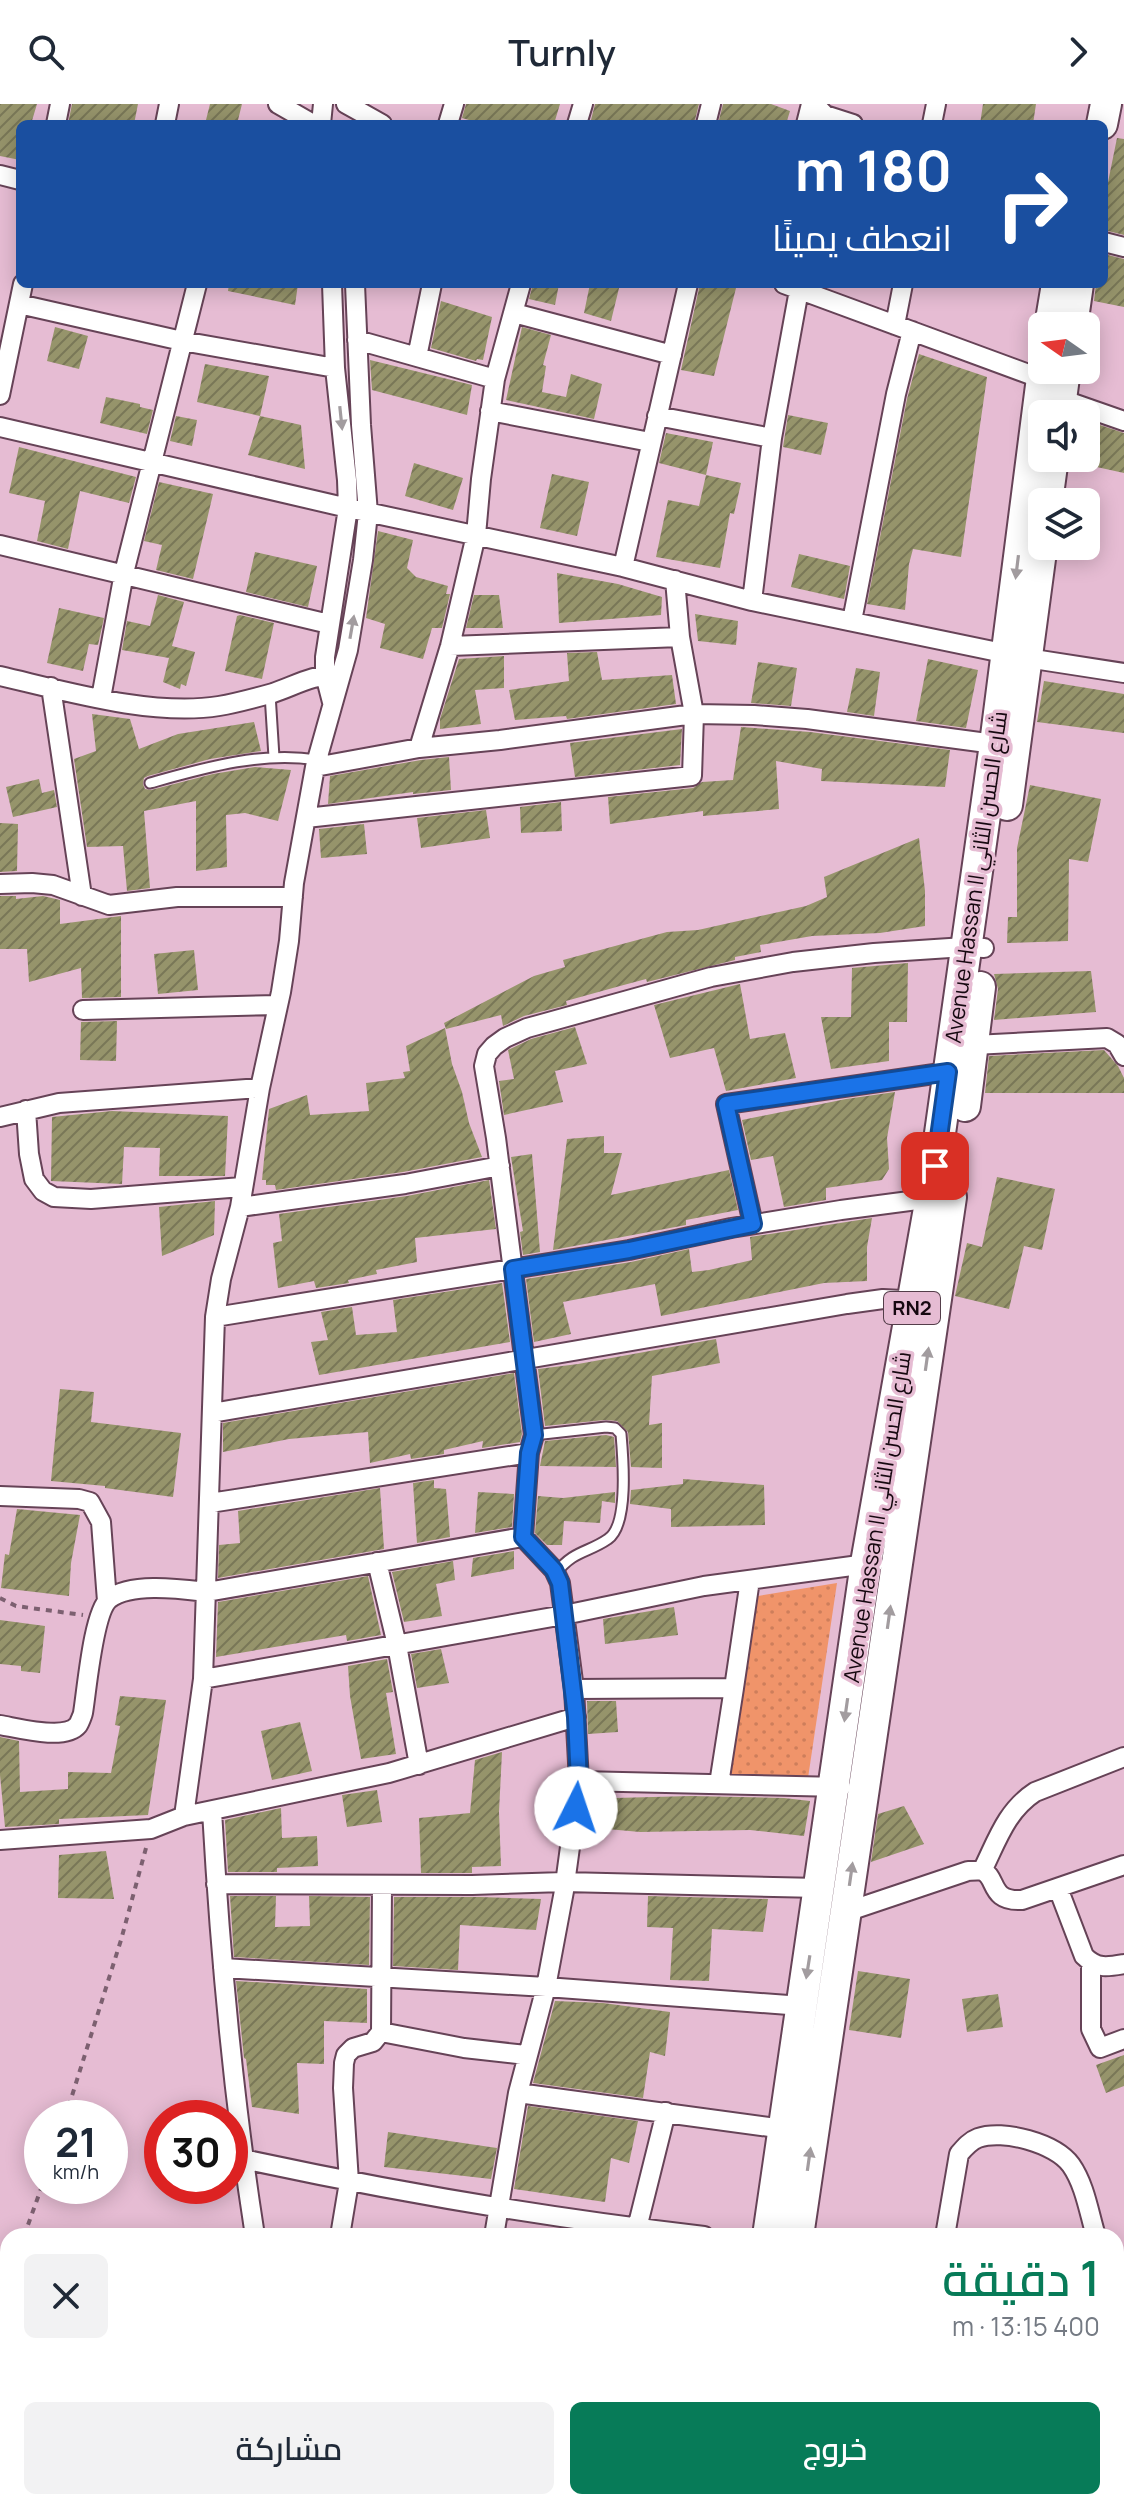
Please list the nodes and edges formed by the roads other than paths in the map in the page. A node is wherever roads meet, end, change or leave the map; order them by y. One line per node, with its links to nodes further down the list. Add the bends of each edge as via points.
1 (284, 104): 4 (street)
2 (813, 104): 6 (street)
3 (353, 112): 5 (street)
4 (307, 120)
5 (372, 120)
6 (841, 120)
7 (22, 288): 19 (street)
8 (196, 288): 25 (street)
9 (332, 288): 29 (street)
10 (355, 288): 24 (street)
11 (431, 288): 28 (street)
12 (520, 288): 22 (street)
13 (687, 288): 26 (street)
14 (792, 288): 37 (street)
15 (795, 288): 23 (street)
16 (903, 288): 23 (street)
17 (1056, 288): 20 (main road)
18 (1077, 288): 21 (main road)
19 (19, 304): 25 (street); 27 (street)
20 (1052, 312)
21 (1074, 312)
22 (514, 313): 26 (street); 30 (street)
23 (903, 328): 31 (street); 49 (street, via 896,394)
24 (357, 340): 28 (street); 41 (street)
25 (182, 341): 29 (street); 39 (street)
26 (672, 355): 34 (street)
27 (4, 357): 32 (street)
28 (417, 357): 30 (street)
29 (335, 368): 40 (street, one-way to 40)
30 (495, 379): 33 (street)
31 (1054, 386): 35 (street); 53 (main road, Avenue Hassan II شارع الحسن الثاني / RN2, one-way to 53)
32 (0, 395)
33 (490, 411): 38 (street); 42 (street)
34 (657, 416): 37 (street); 38 (street)
35 (1124, 421)
36 (0, 427): 39 (street)
37 (772, 438): 48 (street)
38 (650, 442): 45 (street)
39 (151, 462): 40 (street); 46 (street)
40 (348, 508): 41 (street); 50 (street)
41 (368, 513): 42 (street); 55 (street, one-way to 41, via 352,626)
42 (476, 535): 45 (street); 52 (street)
43 (0, 545): 46 (street)
44 (1038, 560): 53 (main road, Avenue Hassan II شارع الحسن الثاني / RN2)
45 (623, 567): 47 (street)
46 (124, 573): 50 (street); 59 (street)
47 (675, 580): 48 (street); 51 (street)
48 (752, 601): 49 (street)
49 (852, 621): 53 (street)
50 (329, 624): 55 (street)
51 (680, 637): 52 (street); 60 (street)
52 (450, 646): 62 (street)
53 (1017, 655): 54 (street); 61 (main road, Avenue Hassan II شارع الحسن الثاني / RN2)
54 (1124, 673)
55 (333, 675): 58 (street); 64 (street, via 332,702)
56 (0, 676): 57 (street)
57 (51, 687): 59 (street); 68 (street)
58 (270, 694): 59 (street, via 171,709); 63 (lane)
59 (101, 698)
60 (694, 714): 61 (street, via 807,719); 62 (street); 66 (street, via 692,776)
61 (1006, 745): 70 (main road, Avenue Hassan II شارع الحسن الثاني / RN2)
62 (419, 748): 64 (street)
63 (274, 757): 64 (lane); 65 (lane)
64 (316, 764): 66 (street)
65 (150, 783)
66 (306, 818): 69 (street)
67 (0, 884): 68 (street, via 53,885)
68 (82, 896): 69 (street, via 109,905 177,897)
69 (293, 897): 71 (street)
70 (974, 947): 73 (main road, Avenue Hassan II شارع الحسن الثاني / RN2); 75 (main road, Avenue Hassan II شارع الحسن الثاني / RN2); 79 (street, via 806,960 711,977 505,1038 487,1054 484,1066)
71 (278, 1005): 72 (street); 76 (street)
72 (83, 1010)
73 (974, 1045): 74 (street, via 1107,1038); 81 (main road, Avenue Hassan II شارع الحسن الثاني / RN2)
74 (1124, 1056)
75 (948, 1072): 81 (main road, Avenue Hassan II شارع الحسن الثاني / RN2); 83 (street, via 726,1104)
76 (260, 1088): 77 (street); 80 (street)
77 (26, 1110): 78 (street); 80 (street, via 34,1179 54,1197)
78 (0, 1117)
79 (500, 1166): 82 (street); 84 (street)
80 (242, 1187): 82 (street)
81 (941, 1197): 83 (street); 85 (main road, Avenue Hassan II شارع الحسن الثاني / RN2)
82 (240, 1207): 86 (street)
83 (753, 1224): 84 (street)
84 (513, 1269): 86 (street); 87 (street)
85 (924, 1301): 87 (street, via 859,1302); 94 (main road, Avenue Hassan II شارع الحسن الثاني / RN2); 95 (main road, Avenue Hassan II شارع الحسن الثاني / RN2, one-way to 85)
86 (215, 1317): 88 (street)
87 (526, 1360): 88 (street); 89 (street)
88 (212, 1413): 91 (street)
89 (531, 1444): 91 (street); 92 (street); 96 (lane, via 606,1427 621,1434 618,1528 607,1540 569,1558)
90 (0, 1496): 99 (street, via 90,1502 101,1522)
91 (210, 1503): 98 (street)
92 (523, 1537): 93 (street); 96 (street)
93 (377, 1562): 98 (street); 101 (street)
94 (866, 1563): 95 (street); 97 (street); 111 (main road, Avenue Hassan II شارع الحسن الثاني / RN2, one-way to 111)
95 (897, 1563): 111 (main road, Avenue Hassan II شارع الحسن الثاني / RN2, one-way to 95)
96 (556, 1573): 100 (street)
97 (750, 1580): 100 (street); 103 (street)
98 (207, 1592): 99 (street, via 168,1587 134,1591 115,1596); 102 (street)
99 (102, 1609): 106 (street, via 78,1725 61,1732)
100 (564, 1615): 101 (street); 104 (street)
101 (397, 1645): 102 (street); 108 (street)
102 (203, 1679): 113 (street)
103 (734, 1688): 104 (street); 110 (street)
104 (574, 1689): 105 (street)
105 (576, 1717): 108 (street); 109 (street)
106 (0, 1725)
107 (1124, 1757): 116 (street, via 1024,1800 1005,1822)
108 (419, 1765): 112 (street)
109 (579, 1781): 110 (street); 117 (street)
110 (719, 1784): 111 (street)
111 (850, 1787): 120 (main road, Avenue Hassan II شارع الحسن الثاني / RN2); 122 (main road, Avenue Hassan II شارع الحسن الثاني / RN2, one-way to 111)
112 (212, 1811): 113 (street); 118 (street)
113 (184, 1816): 114 (street, via 151,1829)
114 (0, 1840)
115 (1124, 1865): 121 (street)
116 (982, 1871): 121 (street, via 1010,1900); 122 (street)
117 (564, 1882): 119 (street); 120 (street); 127 (street)
118 (216, 1884): 119 (street); 125 (street)
119 (382, 1885): 126 (street)
120 (820, 1888): 128 (main road, Avenue Hassan II شارع الحسن الثاني / RN2, one-way to 128)
121 (1058, 1888): 123 (street)
122 (846, 1912): 146 (main road, Avenue Hassan II شارع الحسن الثاني / RN2, one-way to 122)
123 (1091, 1963): 124 (street, via 1107,1968); 130 (street, via 1091,2029 1100,2048)
124 (1124, 1964)
125 (223, 1968): 126 (street); 133 (street)
126 (382, 1979): 127 (street); 129 (street)
127 (546, 1987): 128 (street); 131 (street)
128 (802, 2006): 135 (main road, Avenue Hassan II شارع الحسن الثاني / RN2)
129 (381, 2032): 131 (street); 137 (street, via 373,2042 353,2048 344,2063)
130 (1124, 2039)
131 (526, 2055): 132 (street)
132 (518, 2093): 134 (street); 139 (street)
133 (237, 2100)
134 (666, 2112): 135 (street); 144 (street)
135 (784, 2129): 145 (main road, Avenue Hassan II شارع الحسن الثاني / RN2)
136 (248, 2160): 137 (street)
137 (349, 2182): 139 (street); 141 (street)
138 (248, 2191): 140 (street)
139 (498, 2207): 142 (street); 143 (street)
140 (254, 2228)
141 (341, 2228)
142 (495, 2228)
143 (614, 2228)
144 (637, 2228)
145 (769, 2228)
146 (799, 2228)
147 (946, 2228): 148 (street, via 959,2154 968,2143 992,2135 1045,2146 1070,2163)
148 (1094, 2228)

